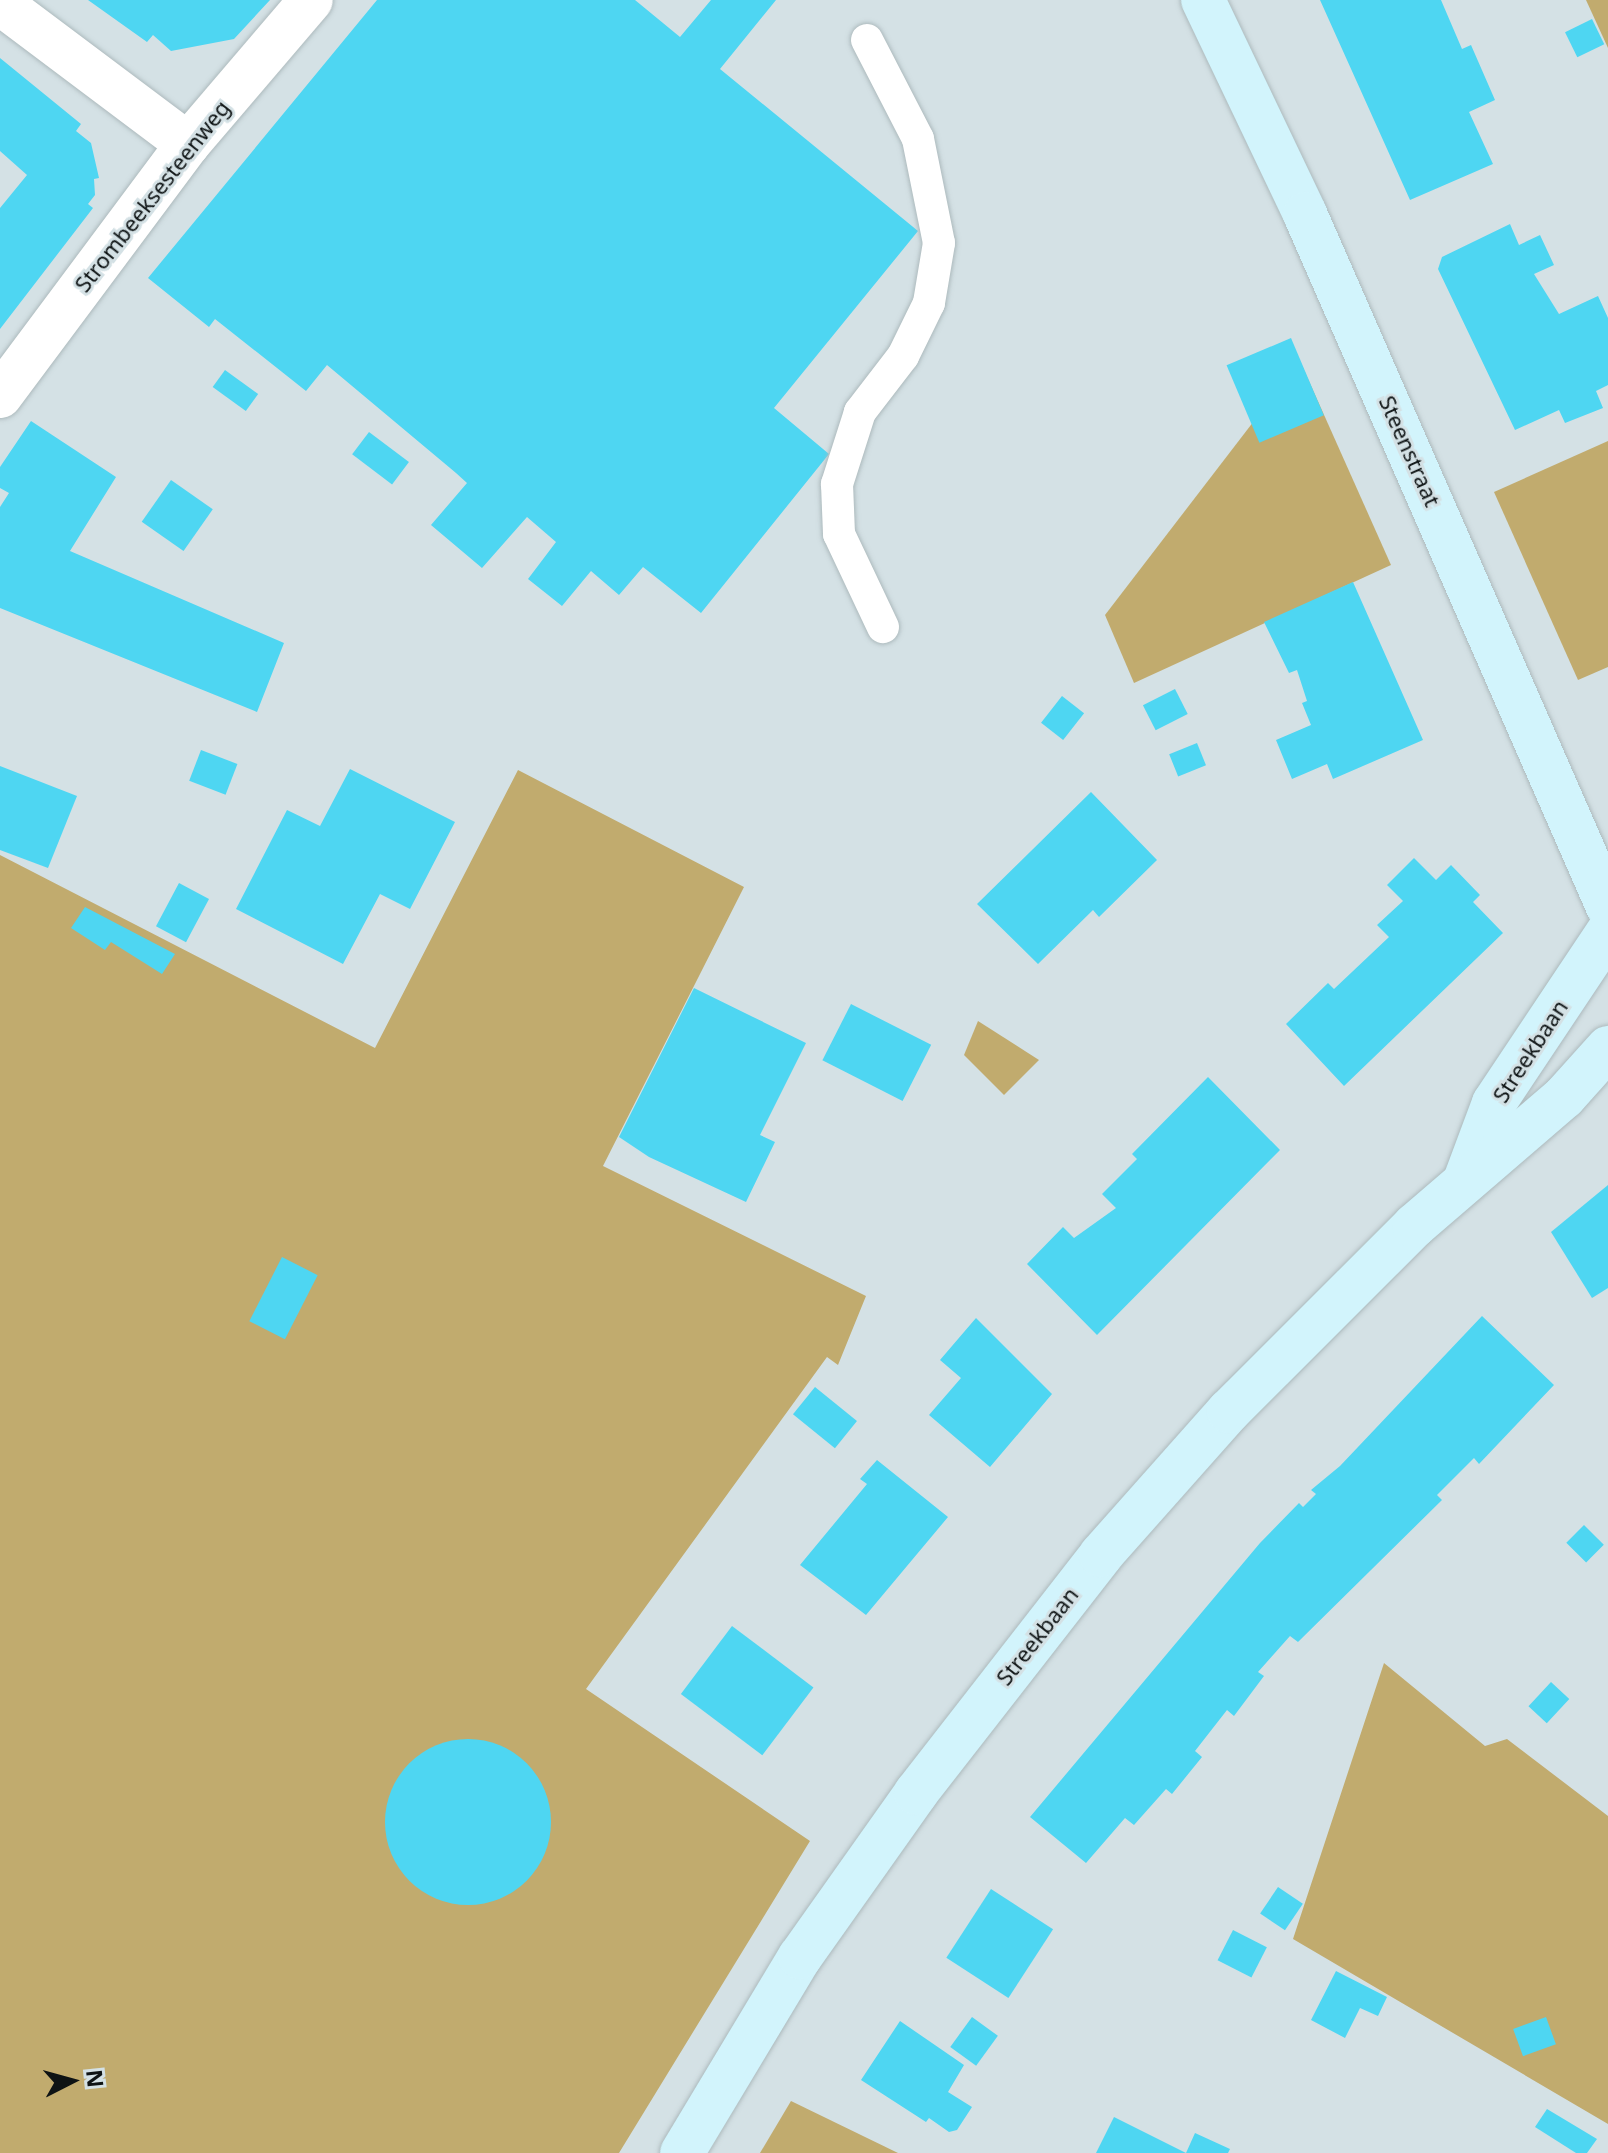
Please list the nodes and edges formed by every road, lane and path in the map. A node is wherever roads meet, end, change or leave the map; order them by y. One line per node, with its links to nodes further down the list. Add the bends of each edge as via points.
1 (311, 0): 5 (street, Strombeeksesteenweg)
2 (1203, 0): 8 (street, Steenstraat, via 1312,229)
3 (0, 3): 5 (street)
4 (867, 40): 7 (lane, via 918,139 939,243 929,303 903,356 860,412 837,484 839,534)
5 (188, 144): 6 (street, Strombeeksesteenweg)
6 (0, 396)
7 (883, 627)
8 (1608, 907)
9 (1608, 932): 11 (street, Streekbaan, via 1494,1103)
10 (1608, 1048): 11 (street, Streekbaan, via 1564,1097)
11 (1466, 1178): 12 (street, Streekbaan, via 1229,1411 1101,1555 916,1793 800,1957)
12 (682, 2153)

